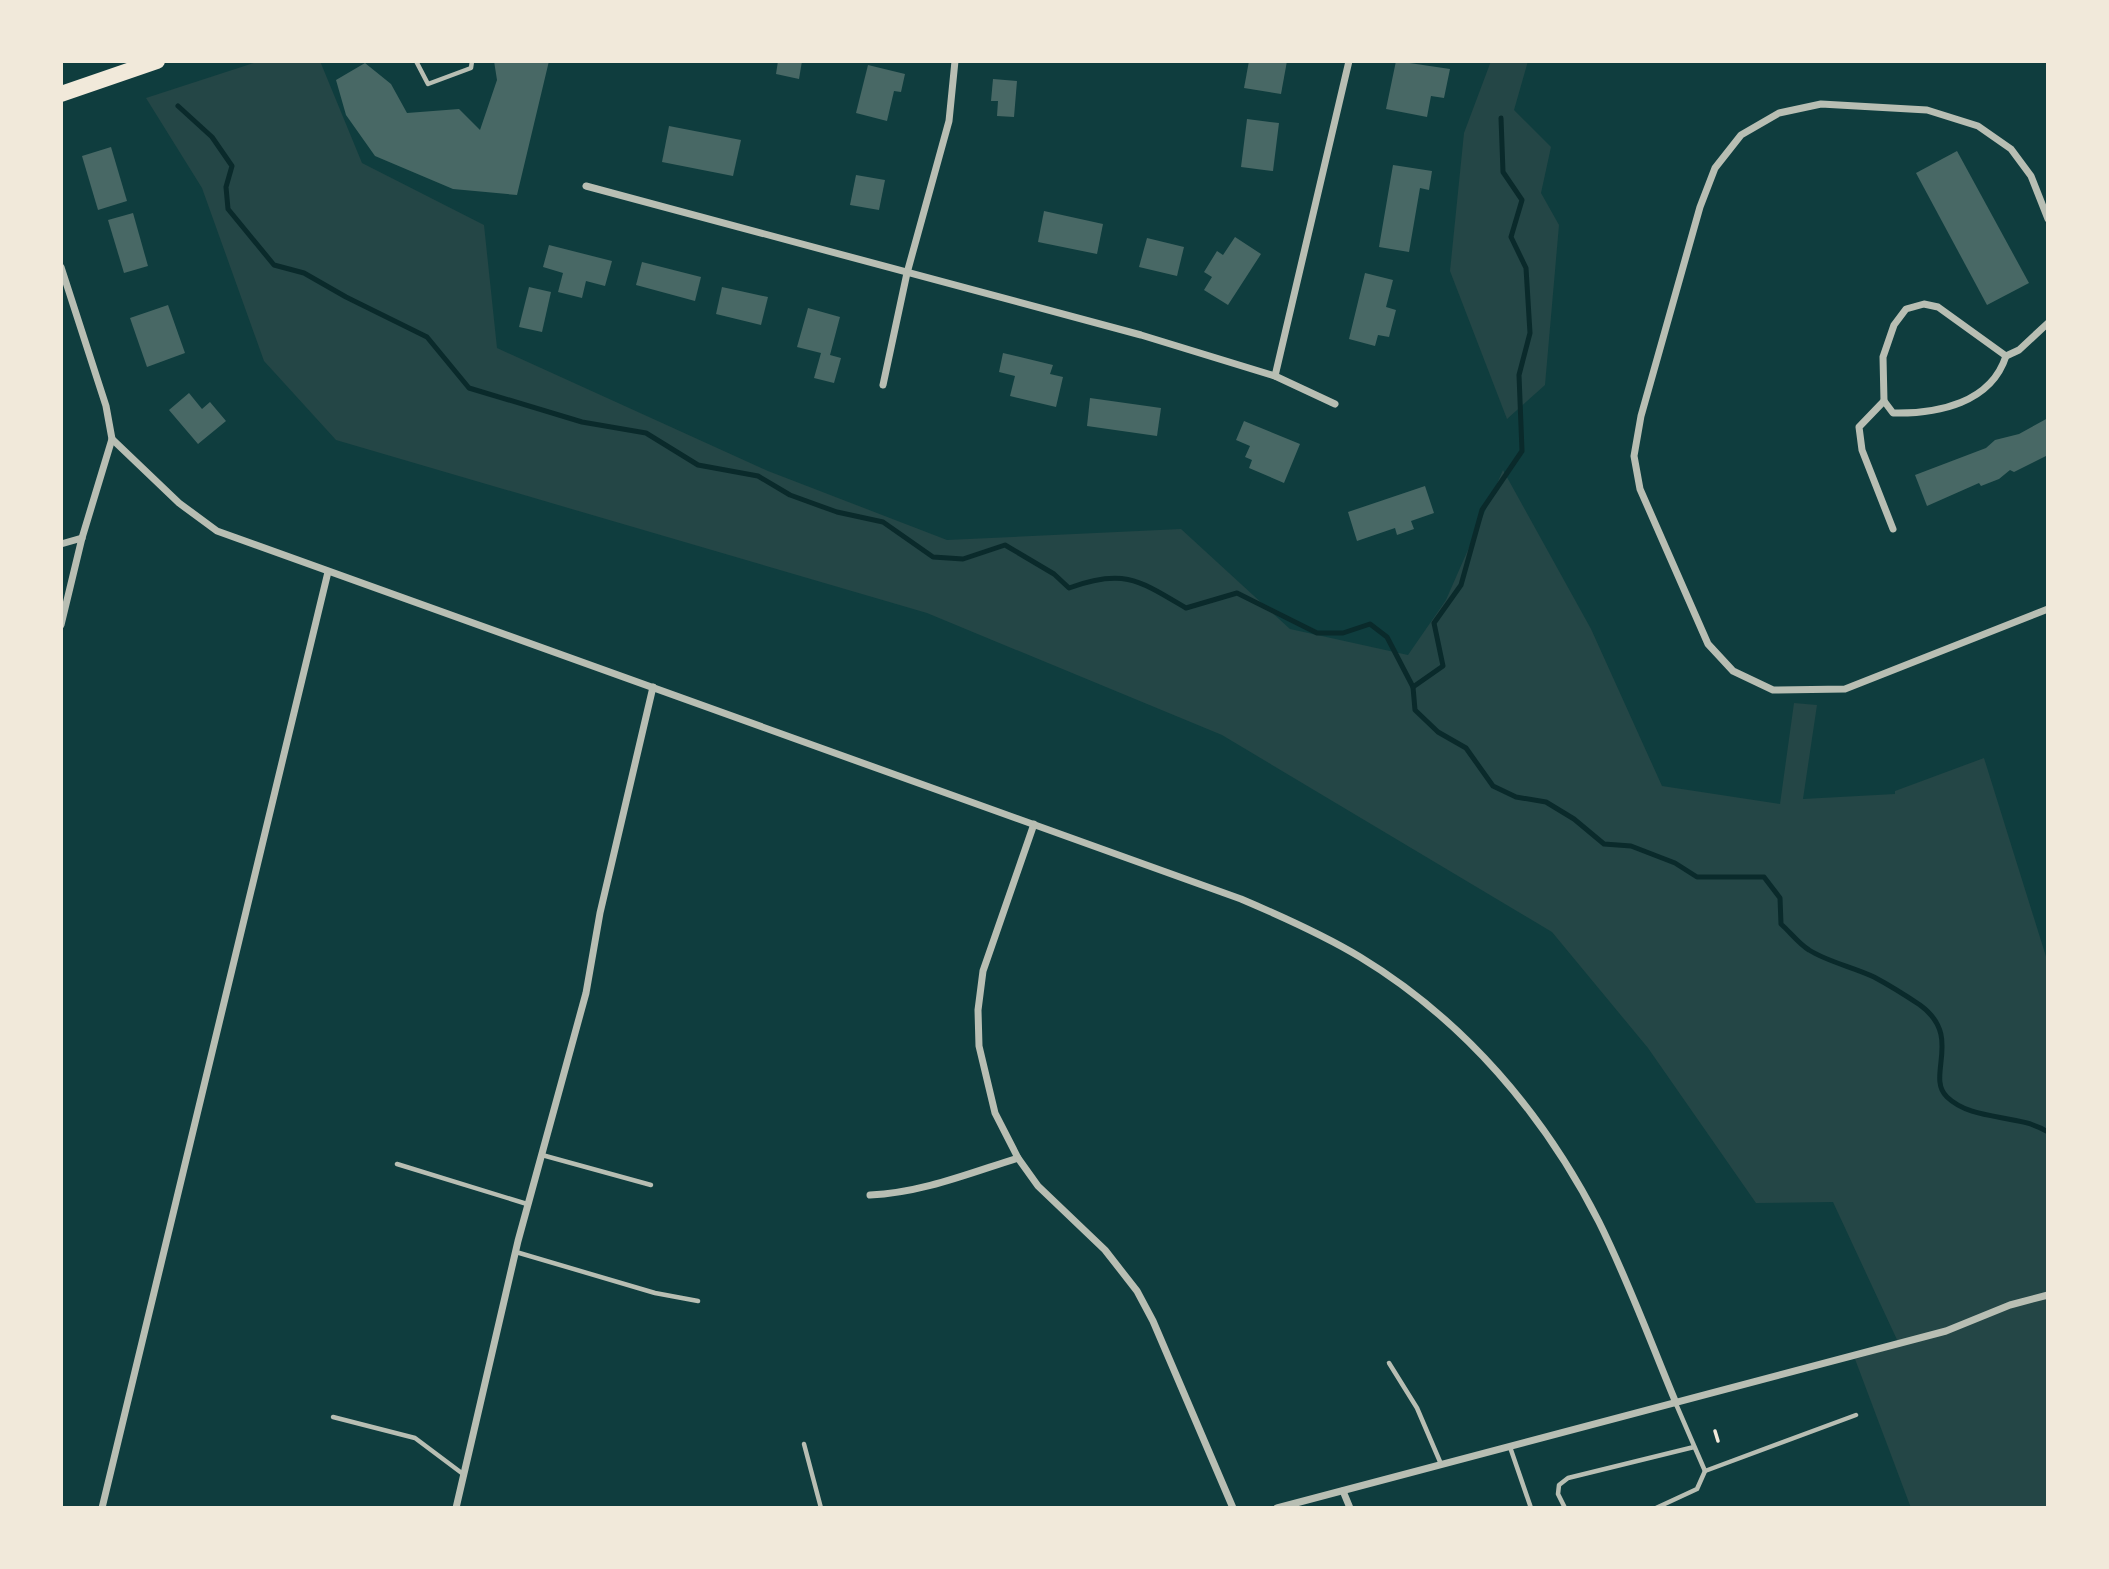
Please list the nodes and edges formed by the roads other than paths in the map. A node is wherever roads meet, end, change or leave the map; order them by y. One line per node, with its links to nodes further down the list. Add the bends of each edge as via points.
1 (157, 61): 6 (main road)
2 (416, 61): 3 (lane, via 428,84 471,68)
3 (472, 61)
4 (954, 61): 10 (street, via 948,121)
5 (1349, 61): 13 (street)
6 (61, 94)
7 (586, 186): 10 (street)
8 (2048, 219): 22 (street, via 2031,176 2011,149 1978,126 1927,110 1821,104 1779,113 1741,135 1715,168 1641,416 1634,456 1640,489 1708,644 1733,671 1773,690 1845,690)
9 (62, 270): 17 (street, via 106,406)
10 (907, 273): 13 (street); 14 (street)
11 (2048, 323): 12 (street)
12 (2006, 356): 15 (street, via 2000,374 1985,390 1945,408 1923,414 1893,413); 15 (street, via 1938,307 1923,304 1906,309 1894,325 1883,357)
13 (1276, 376): 16 (street)
14 (883, 385)
15 (1884, 401): 18 (street, via 1859,427 1862,450)
16 (1335, 404)
17 (112, 439): 19 (street); 21 (street, via 179,503 217,531)
18 (1893, 529)
19 (82, 538): 20 (street); 23 (street)
20 (61, 544)
21 (328, 572): 24 (street); 46 (street)
22 (2048, 608)
23 (61, 625)
24 (653, 687): 25 (street); 26 (street, via 586,993)
25 (1034, 824): 27 (street, via 983,971 978,1010 979,1046 995,1113); 36 (street, via 1304,926 1361,957 1427,1003 1507,1079 1566,1164 1600,1224)
26 (542, 1155): 29 (lane); 31 (street)
27 (1018, 1158): 30 (street, via 906,1191); 49 (street, via 1038,1186 1105,1250 1137,1291)
28 (397, 1164): 31 (lane)
29 (651, 1185)
30 (870, 1195)
31 (528, 1205): 32 (street)
32 (516, 1252): 34 (lane); 44 (street)
33 (2048, 1295): 36 (street, via 1946,1331)
34 (698, 1301)
35 (1389, 1363): 42 (lane, via 1417,1408)
36 (1676, 1403): 40 (street); 41 (lane)
37 (1856, 1415): 43 (lane)
38 (333, 1417): 44 (lane, via 415,1438)
39 (804, 1444): 48 (lane)
40 (1510, 1447): 42 (street); 52 (lane)
41 (1694, 1447): 43 (lane); 53 (lane, via 1568,1478 1559,1485 1558,1494)
42 (1442, 1465): 45 (street)
43 (1705, 1471): 54 (lane, via 1697,1489)
44 (464, 1475): 47 (street)
45 (1343, 1491): 50 (street); 51 (street)
46 (102, 1508)
47 (456, 1508)
48 (821, 1508)
49 (1233, 1508)
50 (1277, 1508)
51 (1350, 1508)
52 (1531, 1508)
53 (1565, 1508)
54 (1656, 1508)

